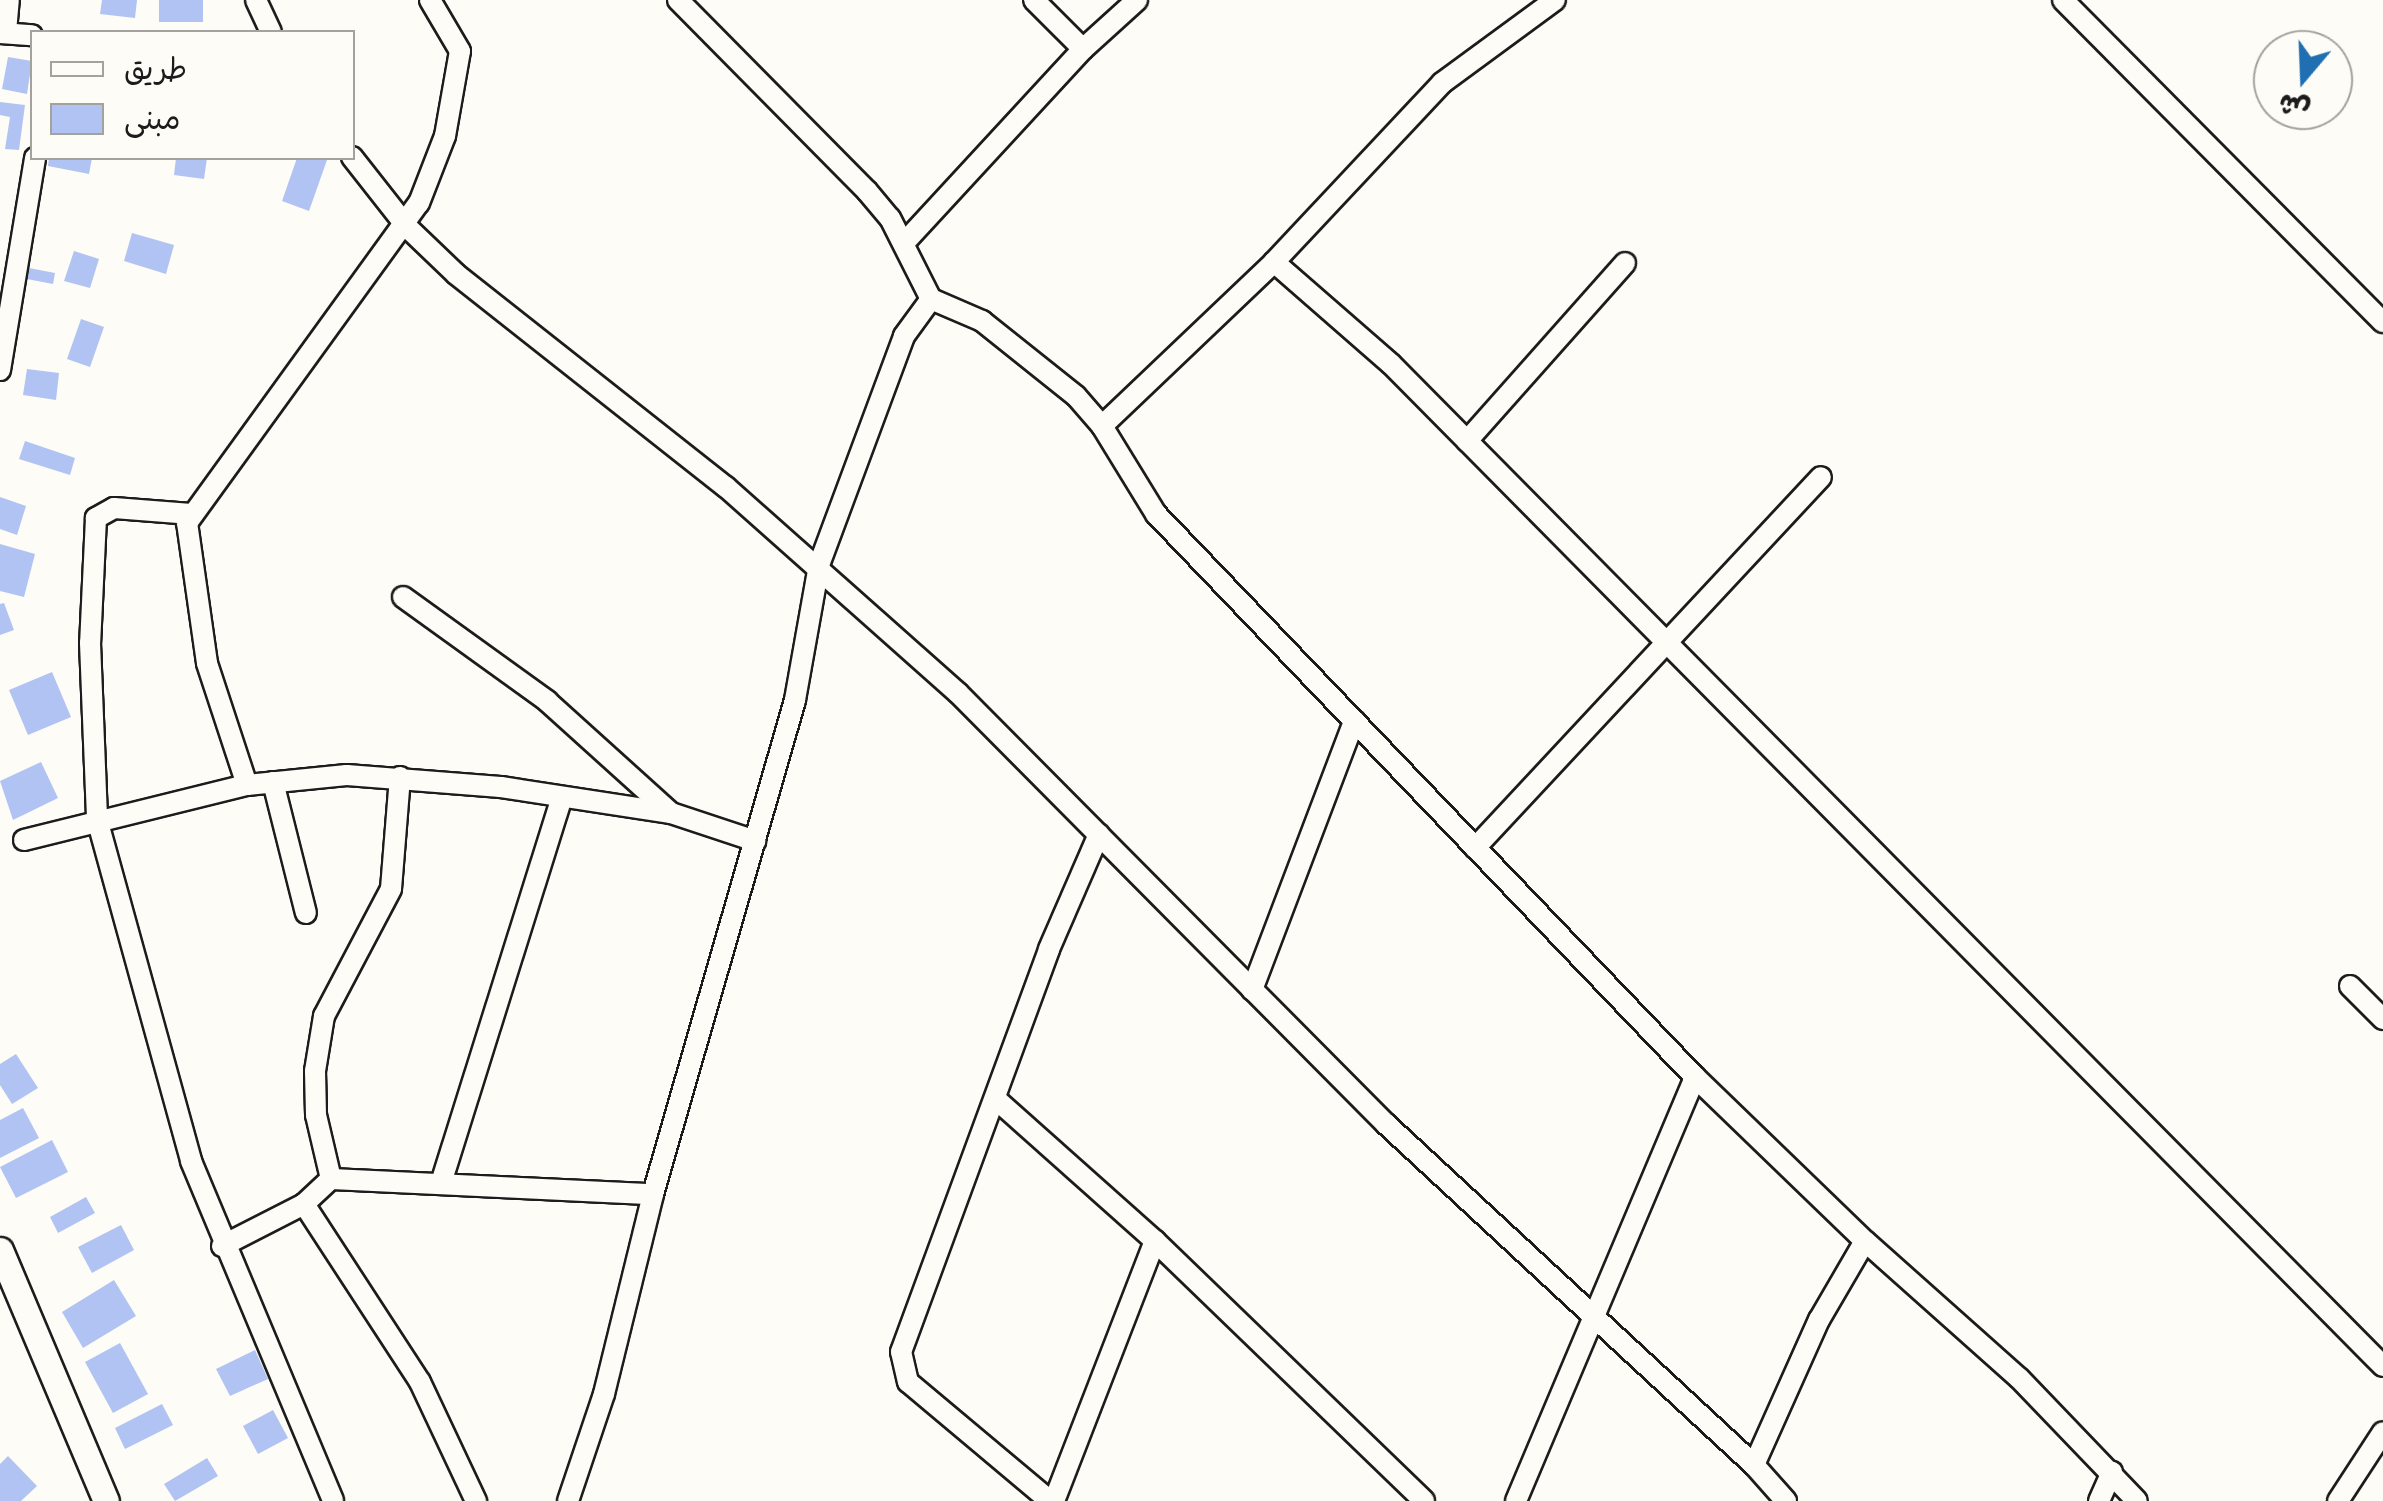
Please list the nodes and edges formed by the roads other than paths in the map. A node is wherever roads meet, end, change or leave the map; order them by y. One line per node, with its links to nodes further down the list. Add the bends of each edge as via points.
1 (9, 0): 10 (street)
2 (256, 0): 9 (street)
3 (430, 0): 15 (street, via 456,35 459,58 445,136)
4 (678, 0): 16 (street, via 815,133)
5 (1034, 0): 12 (street)
6 (1137, 0): 12 (street)
7 (1555, 0): 17 (street, via 1442,83)
8 (2062, 0): 20 (street)
9 (269, 30)
10 (3, 32): 11 (street)
11 (30, 35)
12 (1083, 49): 16 (street)
13 (36, 160): 21 (street)
14 (354, 160): 15 (street)
15 (407, 227): 25 (street); 26 (street, via 544,349)
16 (904, 243): 19 (street)
17 (1274, 262): 22 (street); 23 (street, via 1344,318)
18 (1625, 263): 23 (street)
19 (931, 299): 22 (street, via 982,321 1076,396); 26 (street, via 904,336)
20 (2383, 322)
21 (0, 370)
22 (1102, 426): 29 (street, via 1156,514)
23 (1467, 441): 28 (street)
24 (1821, 477): 28 (street)
25 (190, 514): 32 (street, via 186,544 196,610); 35 (street, via 114,508 96,518 90,643)
26 (819, 565): 36 (street); 38 (street, via 795,700)
27 (403, 597): 34 (street, via 548,701)
28 (1666, 646): 39 (street); 55 (street)
29 (1354, 721): 39 (street); 42 (street)
30 (400, 777): 31 (street); 33 (street); 46 (street, via 391,889 324,1016 314,1072)
31 (273, 782): 32 (street); 40 (street)
32 (247, 785): 35 (street)
33 (562, 797): 34 (street); 47 (street)
34 (671, 813): 38 (street)
35 (97, 819): 37 (street); 52 (street, via 191,1161)
36 (1099, 834): 42 (street); 45 (street, via 1049,949)
37 (24, 840)
38 (755, 841): 48 (street)
39 (1476, 848): 44 (street)
40 (306, 913)
41 (2350, 986): 43 (street)
42 (1252, 990): 54 (street)
43 (2383, 1019)
44 (1695, 1078): 51 (street); 54 (street)
45 (998, 1100): 50 (street); 63 (street, via 901,1361 908,1382)
46 (331, 1179): 47 (street); 49 (street)
47 (442, 1180): 48 (street)
48 (653, 1194): 62 (street, via 604,1394)
49 (304, 1204): 52 (street); 61 (street, via 420,1382)
50 (1155, 1241): 63 (street); 64 (street)
51 (1865, 1241): 57 (street, via 1819,1320); 58 (street, via 2019,1378)
52 (222, 1246): 60 (street)
53 (0, 1250): 59 (street)
54 (1595, 1316): 57 (street); 65 (street)
55 (2383, 1366)
56 (2383, 1432): 69 (street)
57 (1754, 1464): 66 (street)
58 (2112, 1472): 67 (street); 68 (street)
59 (106, 1501)
60 (334, 1501)
61 (476, 1501)
62 (568, 1501)
63 (1052, 1501)
64 (1424, 1501)
65 (1516, 1501)
66 (1786, 1501)
67 (2099, 1501)
68 (2137, 1501)
69 (2338, 1501)

